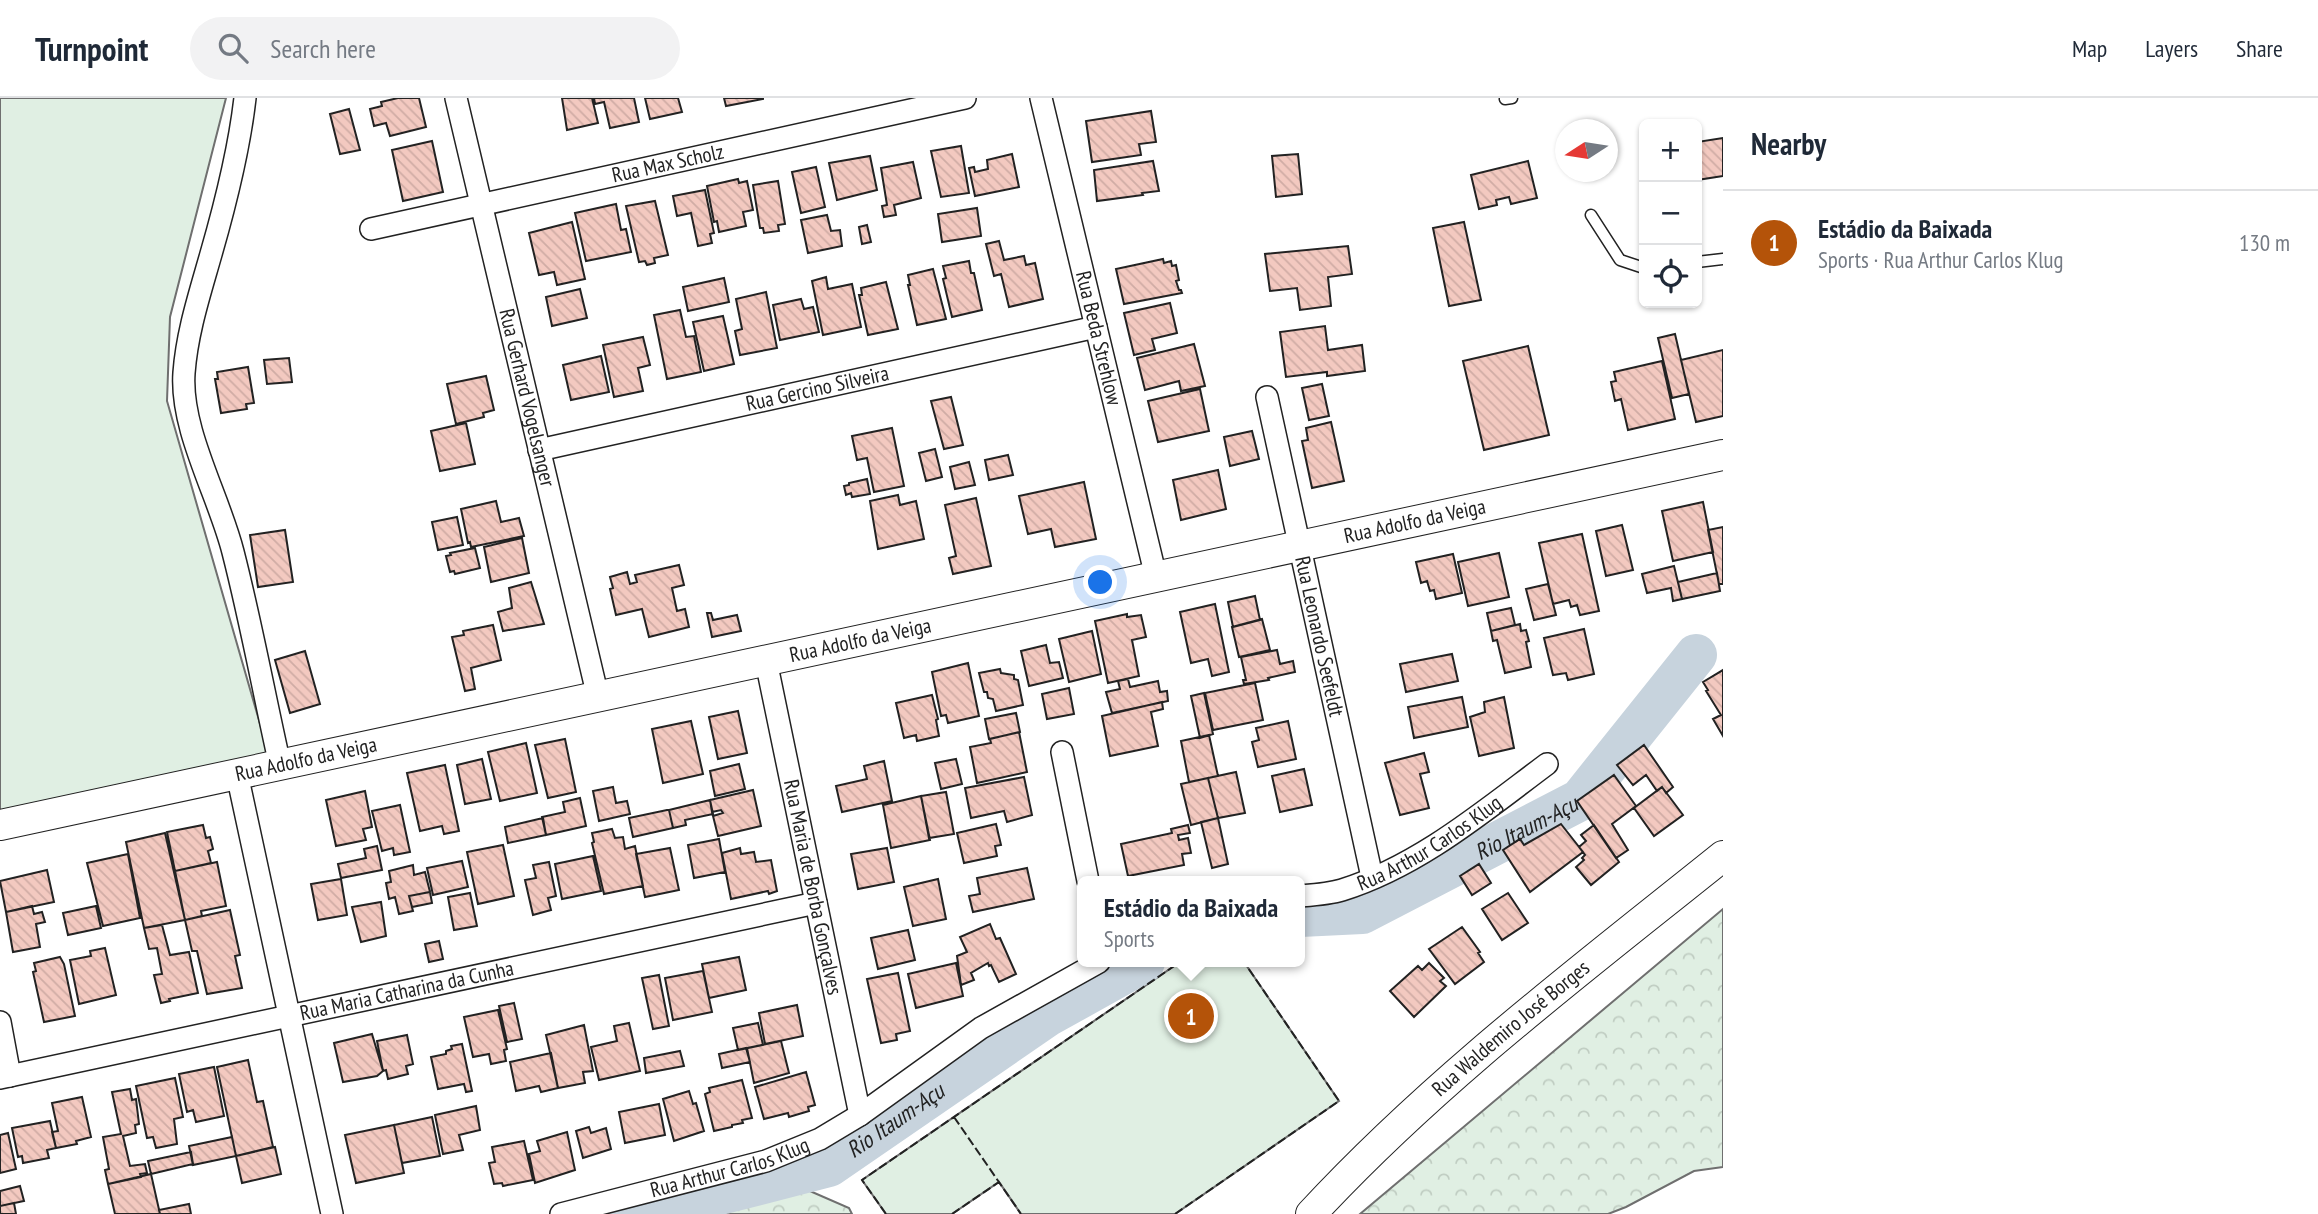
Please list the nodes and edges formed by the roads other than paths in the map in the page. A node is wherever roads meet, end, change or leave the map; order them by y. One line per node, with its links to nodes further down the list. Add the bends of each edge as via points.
1 (245, 98): 23 (street, via 230,188 188,338 184,398 233,551)
2 (456, 98): 7 (street, Rua Gerhard Vogelsanger)
3 (965, 98): 7 (street, Rua Max Scholz)
4 (1041, 98): 13 (street, Rua Beda Strehlow)
5 (1512, 98): 6 (lane)
6 (1505, 99)
7 (481, 205): 9 (street, Rua Max Scholz); 15 (street, Rua Gerhard Vogelsanger)
8 (1591, 215): 12 (lane, via 1620,260)
9 (371, 229)
10 (1723, 259): 11 (lane)
11 (1702, 261)
12 (1639, 266)
13 (1096, 327): 15 (street, Rua Gercino Silveira); 18 (street, Rua Beda Strehlow)
14 (1267, 397): 17 (street, Rua Leonardo Seefeldt)
15 (539, 450): 20 (street, Rua Gerhard Vogelsanger)
16 (1723, 455): 17 (street, Rua Adolfo da Veiga)
17 (1300, 546): 18 (street, Rua Adolfo da Veiga); 28 (street, Rua Leonardo Seefeldt)
18 (1156, 577): 19 (street, Rua Adolfo da Veiga)
19 (766, 661): 20 (street, Rua Adolfo da Veiga); 30 (street, Rua Maria de Borba Gonçalves)
20 (598, 697): 23 (street, Rua Adolfo da Veiga)
21 (1062, 751): 27 (street)
22 (1547, 764): 28 (street, Rua Arthur Carlos Klug, via 1413,859)
23 (279, 765): 24 (street, Rua Adolfo da Veiga)
24 (237, 774): 25 (street, Rua Adolfo da Veiga); 32 (street)
25 (0, 825)
26 (1723, 856): 38 (street, Rua Waldemiro José Borges, via 1460,1071 1396,1127)
27 (1087, 876)
28 (1372, 877): 29 (street, Rua Arthur Carlos Klug, via 1341,891)
29 (1305, 895)
30 (816, 904): 32 (street, Rua Maria Catharina da Cunha); 35 (street, Rua Maria de Borba Gonçalves)
31 (1090, 967): 35 (street, Rua Arthur Carlos Klug, via 981,1028)
32 (289, 1016): 34 (street, Rua Maria Catharina da Cunha); 36 (street)
33 (0, 1022): 34 (street)
34 (5, 1077)
35 (860, 1115): 37 (street, Rua Arthur Carlos Klug, via 820,1139 766,1161)
36 (332, 1214)
37 (561, 1214)
38 (1311, 1214)

